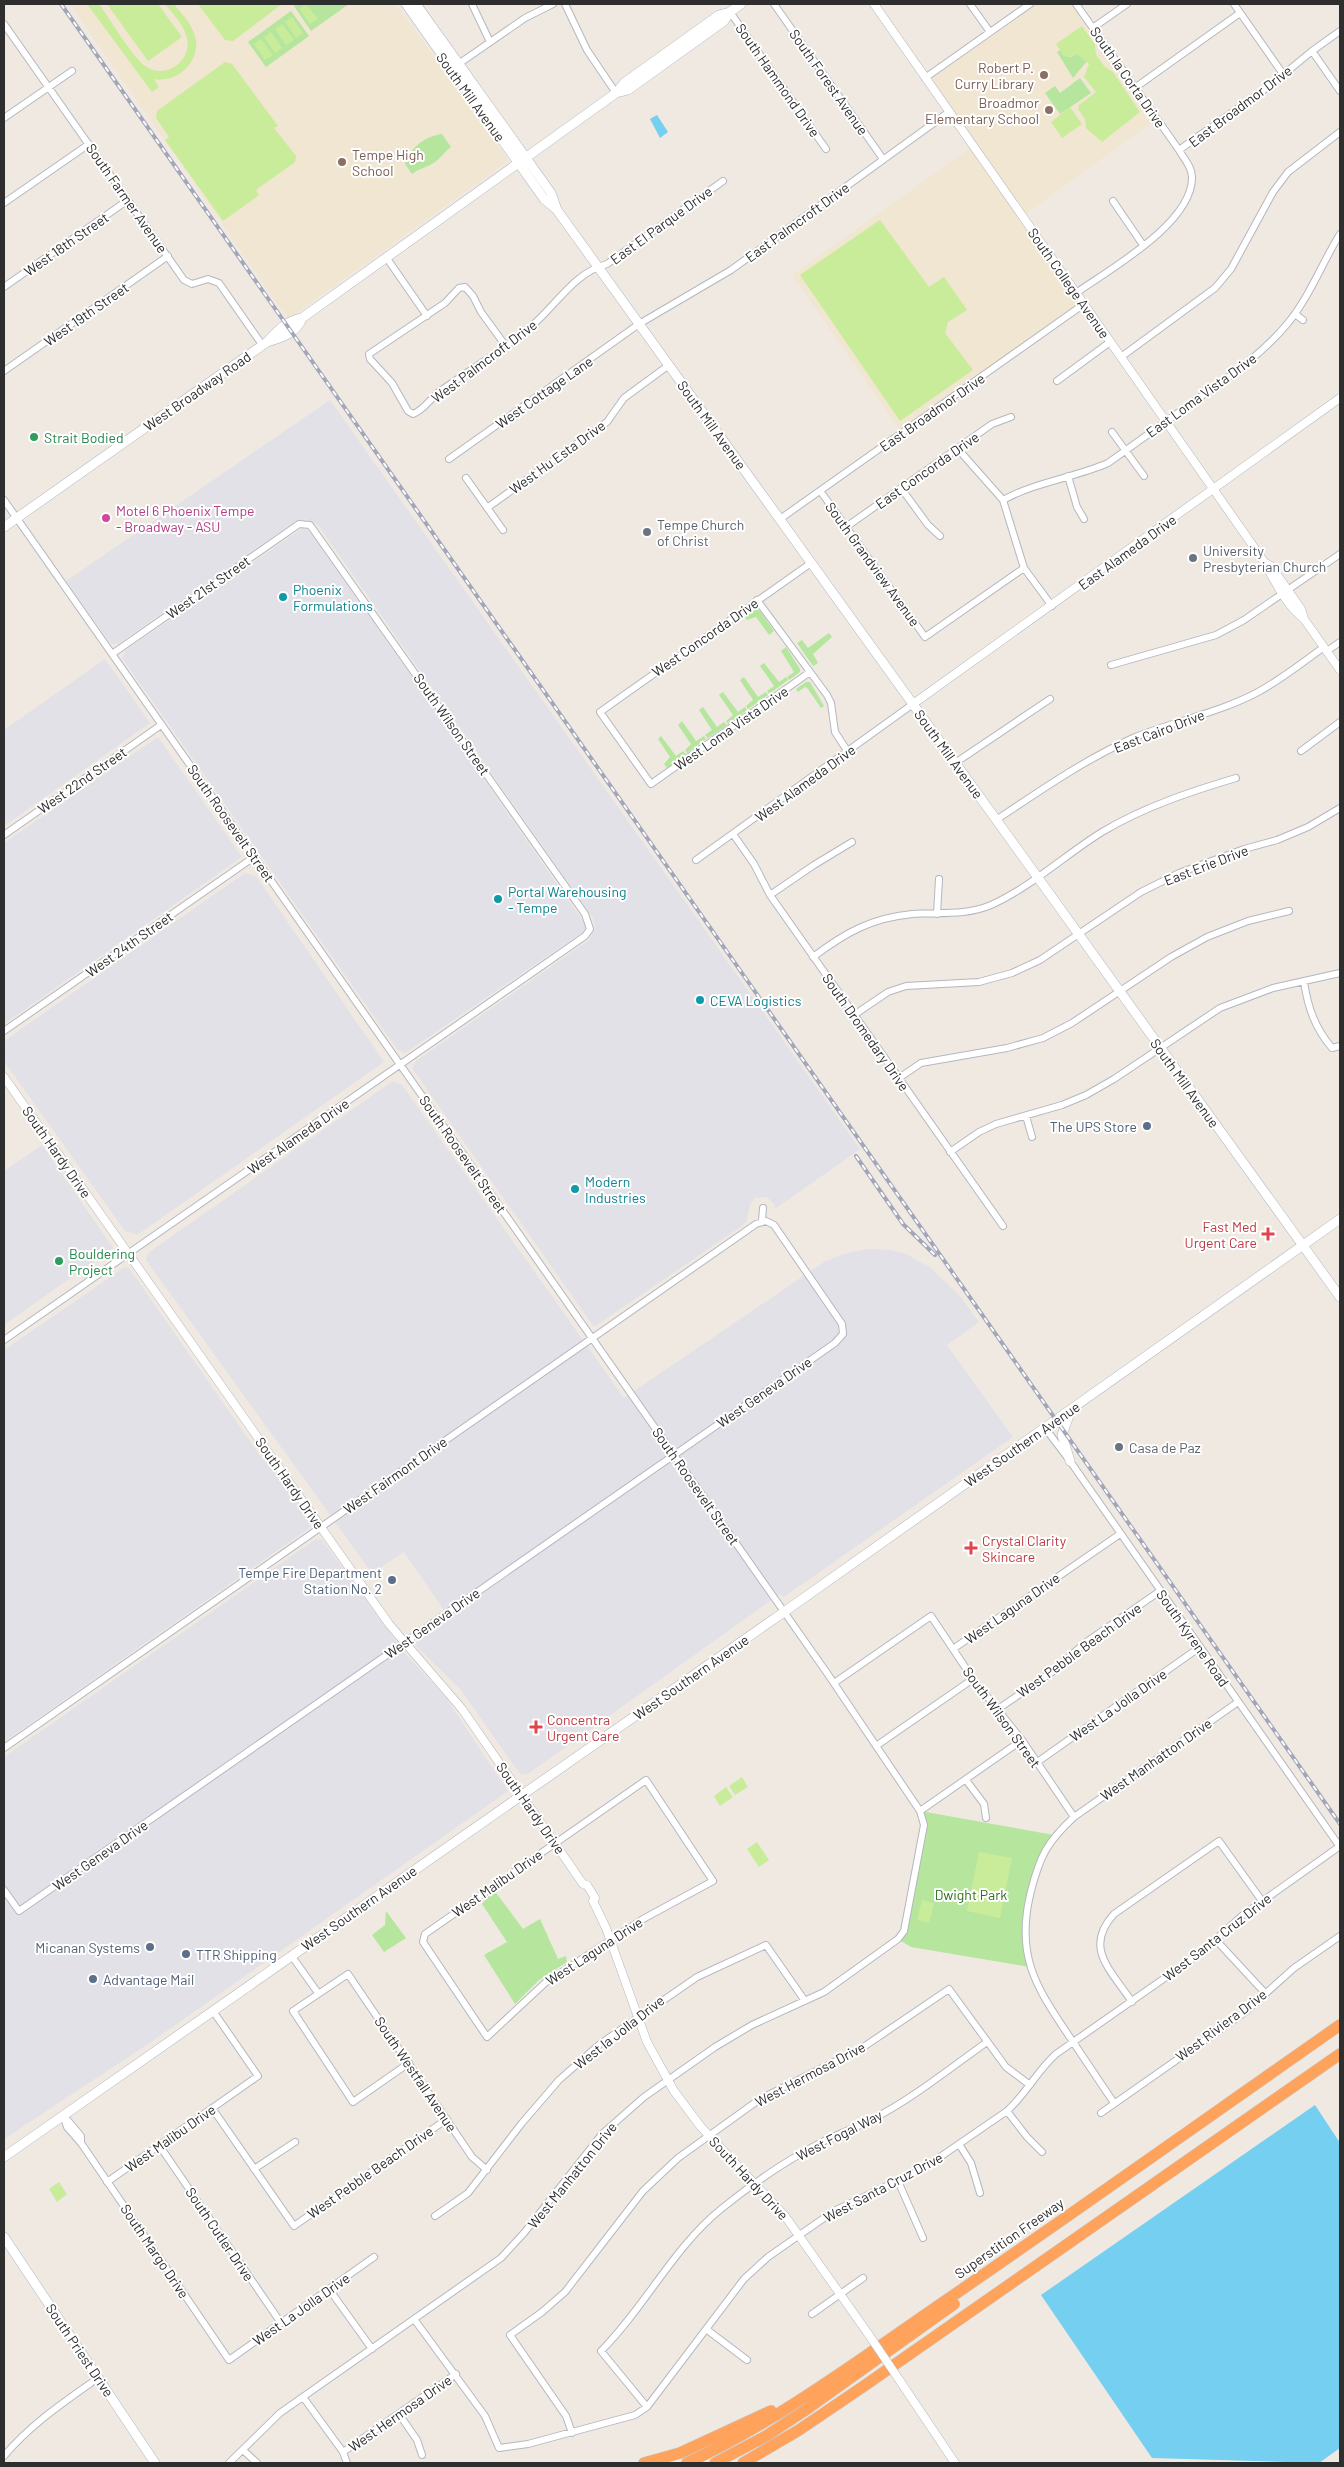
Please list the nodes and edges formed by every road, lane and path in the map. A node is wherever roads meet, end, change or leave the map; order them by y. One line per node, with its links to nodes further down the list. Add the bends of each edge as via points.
1 (406, 4): 37 (main road, South Mill Avenue)
2 (416, 4): 22 (main road, South Mill Avenue)
3 (472, 4): 20 (street)
4 (553, 4): 20 (street)
5 (565, 4): 29 (street, via 587,50)
6 (741, 4): 14 (main road, West Broadway Road)
7 (774, 4): 36 (street, South Forest Avenue)
8 (874, 4): 25 (street, South College Avenue)
9 (970, 4): 19 (street)
10 (1030, 4): 19 (street)
11 (1076, 4): 17 (street, South la Corta Drive)
12 (1127, 4): 17 (street)
13 (1234, 4): 15 (street)
14 (730, 12): 29 (main road, West Broadway Road, via 719,15 692,34 624,83); 34 (street, South Hammond Drive)
15 (1240, 12): 24 (street); 27 (street)
16 (4, 24): 26 (street, South Farmer Avenue)
17 (1094, 27): 27 (street, South la Corta Drive)
18 (1340, 31): 21 (street, East Broadmor Drive)
19 (990, 32): 25 (street)
20 (490, 42): 22 (street)
21 (1312, 51): 24 (street, East Broadmor Drive); 28 (street)
22 (456, 66): 37 (main road, South Mill Avenue)
23 (72, 71): 26 (street)
24 (1283, 74): 35 (street, East Broadmor Drive)
25 (925, 78): 30 (street, South College Avenue)
26 (48, 87): 31 (street); 33 (street, South Farmer Avenue)
27 (1136, 87): 35 (street, South la Corta Drive)
28 (1340, 91)
29 (616, 93): 37 (main road, West Broadway Road)
30 (949, 112): 36 (street, East Palmcroft Drive); 48 (street, South College Avenue)
31 (4, 118)
32 (1340, 132): 57 (street, via 1288,172 1273,192 1231,269 1215,288)
33 (89, 144): 39 (street, South Farmer Avenue); 41 (street)
34 (826, 149)
35 (1179, 150): 43 (street, East Broadmor Drive, via 1190,167 1191,187 1173,221)
36 (884, 159): 53 (street, East Palmcroft Drive, via 730,270)
37 (522, 161): 45 (main road, West Broadway Road); 46 (main road, South Mill Avenue, via 544,199 557,210)
38 (723, 181): 46 (street, East El Parque Drive, via 607,264)
39 (128, 200): 44 (street, South Farmer Avenue); 47 (street, West 18th Street)
40 (1113, 201): 43 (street)
41 (4, 203)
42 (1340, 234): 50 (street, East Loma Vista Drive)
43 (1143, 245): 48 (street, East Broadmor Drive)
44 (168, 256): 55 (street, South Farmer Avenue, via 188,283 208,279 219,283); 59 (street, West 19th Street)
45 (386, 257): 51 (street); 55 (main road, West Broadway Road, via 302,318 286,324)
46 (598, 266): 53 (main road, South Mill Avenue); 56 (street, West Palmcroft Drive, via 562,293 536,322)
47 (4, 287)
48 (1076, 293): 49 (street, South College Avenue)
49 (1084, 304): 54 (street, South College Avenue); 73 (street, East Broadmor Drive)
50 (1295, 314): 52 (street); 63 (street, East Loma Vista Drive, via 1267,347 1242,368)
51 (427, 316): 56 (street, via 459,288 465,288); 56 (street, West Palmcroft Drive, via 369,354 392,383 404,406 413,414)
52 (1303, 320)
53 (639, 324): 58 (main road, South Mill Avenue); 67 (street, West Cottage Lane)
54 (1110, 342): 57 (street, South College Avenue); 60 (street)
55 (265, 344): 77 (main road, West Broadway Road)
56 (505, 345)
57 (1121, 357): 63 (street, South College Avenue)
58 (669, 365): 76 (street, West Hu Esta Drive, via 624,398 607,422); 78 (main road, South Mill Avenue)
59 (4, 371)
60 (1057, 381)
61 (1340, 398): 72 (street, East Alameda Drive)
62 (1011, 417): 65 (street, East Concorda Drive, via 992,424)
63 (1166, 422): 66 (street, East Loma Vista Drive); 72 (street, South College Avenue)
64 (1112, 432): 66 (street)
65 (957, 448): 71 (street, East Concorda Drive); 75 (street)
66 (1125, 451): 68 (street, East Loma Vista Drive, via 1108,463); 69 (street)
67 (449, 460)
68 (1068, 476): 75 (street, East Loma Vista Drive, via 1022,490); 79 (street)
69 (1144, 476)
70 (466, 478): 76 (street)
71 (901, 488): 82 (street, East Concorda Drive); 84 (street)
72 (1214, 490): 88 (street, South College Avenue); 90 (street, East Alameda Drive)
73 (821, 492): 78 (street, East Broadmor Drive); 82 (street, South Grandview Avenue)
74 (4, 500): 77 (street, South Roosevelt Street)
75 (1003, 500): 87 (street)
76 (487, 508): 83 (street)
77 (16, 518): 81 (main road, West Broadway Road); 93 (street, South Roosevelt Street)
78 (780, 519): 86 (main road, South Mill Avenue)
79 (1084, 519)
80 (306, 524): 93 (street, West 21st Street, via 299,524); 118 (street, South Wilson Street, via 313,528 585,914)
81 (4, 527)
82 (846, 527): 87 (street, South Grandview Avenue, via 925,637)
83 (503, 530)
84 (940, 536)
85 (1340, 554): 88 (street)
86 (811, 563): 89 (street, West Concorda Drive); 98 (main road, South Mill Avenue)
87 (1024, 568): 90 (street)
88 (1285, 592): 92 (street, South College Avenue, via 1296,613); 94 (street, via 1216,636)
89 (757, 600): 96 (street); 105 (street, West Concorda Drive, via 600,712)
90 (1052, 606): 98 (street, East Alameda Drive)
91 (1340, 642): 92 (street, East Cairo Drive)
92 (1326, 649): 95 (street, South College Avenue); 107 (street, East Cairo Drive, via 1258,692 1156,729 1094,757)
93 (112, 654): 100 (street, South Roosevelt Street)
94 (1111, 665)
95 (1340, 670)
96 (810, 672): 102 (street, via 831,703 835,732); 105 (street, West Loma Vista Drive)
97 (1050, 699): 103 (street)
98 (913, 704): 102 (street, West Alameda Drive); 103 (main road, South Mill Avenue)
99 (1340, 722): 101 (street)
100 (161, 724): 109 (street, West 22nd Street); 111 (street, South Roosevelt Street)
101 (1301, 751)
102 (848, 752): 108 (street, West Alameda Drive)
103 (956, 763): 107 (main road, South Mill Avenue)
104 (1236, 778): 113 (street, via 1181,794 1139,812 1102,832)
105 (651, 784)
106 (1340, 808): 119 (street, East Erie Drive, via 1277,840 1179,872 1141,892)
107 (996, 820): 113 (main road, South Mill Avenue)
108 (733, 834): 112 (street, West Alameda Drive); 115 (street, South Dromedary Drive)
109 (4, 835)
110 (852, 842): 115 (street)
111 (254, 857): 125 (street, West 24th Street); 128 (street, South Roosevelt Street)
112 (696, 860)
113 (1037, 877): 117 (street, via 989,906 961,914); 119 (main road, South Mill Avenue)
114 (939, 879): 117 (street)
115 (770, 896): 120 (street, South Dromedary Drive)
116 (1289, 910): 123 (street, via 1207,938 1171,957)
117 (937, 914): 120 (street, via 884,918 852,929)
118 (590, 929): 128 (street, West Alameda Drive, via 585,936)
119 (1078, 935): 123 (main road, South Mill Avenue); 124 (street, East Erie Drive, via 1040,960 1012,973 979,982 906,986 888,992)
120 (813, 956): 124 (street, South Dromedary Drive)
121 (1340, 973): 122 (street)
122 (1304, 982): 126 (street, via 1311,1014 1320,1034 1332,1048); 127 (street, via 1273,988 1220,1008)
123 (1120, 992): 127 (main road, South Mill Avenue); 130 (street, via 1072,1024 1043,1038 1007,1048 921,1063)
124 (854, 1015): 130 (street, South Dromedary Drive)
125 (4, 1031)
126 (1340, 1046)
127 (1160, 1048): 131 (street, via 1086,1095); 138 (main road, South Mill Avenue)
128 (400, 1064): 139 (street, West Alameda Drive); 141 (street, South Roosevelt Street)
129 (4, 1077): 139 (street, South Hardy Drive)
130 (899, 1078): 133 (street, South Dromedary Drive)
131 (1026, 1116): 132 (street); 133 (street, via 979,1132)
132 (1032, 1137)
133 (950, 1152): 137 (street, South Dromedary Drive)
134 (763, 1208): 136 (street)
135 (1340, 1219): 138 (main road, West Southern Avenue)
136 (764, 1221): 141 (street, West Fairmont Drive); 145 (street, West Geneva Drive, via 774,1226 841,1322 843,1334 836,1343)
137 (1003, 1226)
138 (1303, 1246): 140 (main road, South Mill Avenue); 143 (main road, West Southern Avenue)
139 (128, 1254): 142 (street, West Alameda Drive); 147 (street, South Hardy Drive)
140 (1340, 1297)
141 (593, 1337): 145 (street, South Roosevelt Street); 147 (street, West Fairmont Drive)
142 (4, 1340)
143 (1071, 1410): 144 (main road, West Southern Avenue); 146 (main road, via 1062,1435)
144 (1045, 1428): 146 (street, South Kyrene Road); 150 (main road, West Southern Avenue)
145 (675, 1454): 150 (street, South Roosevelt Street); 151 (street, West Geneva Drive)
146 (1070, 1461): 148 (street, South Kyrene Road)
147 (321, 1527): 151 (street, South Hardy Drive); 160 (street, West Fairmont Drive)
148 (1120, 1534): 149 (street, South Kyrene Road); 153 (street, West Laguna Drive)
149 (1160, 1591): 152 (street, South Kyrene Road); 157 (street, West Pebble Beach Drive)
150 (784, 1612): 155 (street, South Roosevelt Street); 163 (main road, West Southern Avenue)
151 (404, 1642): 163 (street, South Hardy Drive, via 462,1709); 170 (street, West Geneva Drive, via 19,1911)
152 (1200, 1647): 156 (street, South Kyrene Road); 161 (street, West La Jolla Drive)
153 (953, 1648): 154 (street, South Wilson Street); 155 (street, South Wilson Street, via 931,1616)
154 (973, 1678): 157 (street, South Wilson Street); 159 (street)
155 (834, 1683): 159 (street, South Roosevelt Street)
156 (1238, 1702): 165 (street, West Manhatton Drive); 168 (street, South Kyrene Road)
157 (998, 1709): 158 (street, South Wilson Street)
158 (1022, 1740): 161 (street, South Wilson Street); 162 (street)
159 (876, 1746): 164 (street, South Roosevelt Street)
160 (4, 1748)
161 (1036, 1763): 165 (street, South Wilson Street)
162 (966, 1780): 164 (street); 166 (street, via 984,1804)
163 (522, 1794): 167 (street, South Hardy Drive); 175 (main road, West Southern Avenue)
164 (920, 1811): 178 (street, West Manhatton Drive, via 924,1825 904,1931 890,1947 824,1992)
165 (1074, 1817): 185 (street, via 1054,1835 1038,1864 1026,1920 1026,1948 1032,1975 1043,1998)
166 (986, 1818)
167 (555, 1842): 169 (street, West Malibu Drive, via 646,1780); 173 (street, South Hardy Drive, via 583,1884 590,1901 594,1901); 183 (street, West Malibu Drive, via 423,1937 423,1942)
168 (1340, 1847): 171 (street, West Santa Cruz Drive)
169 (713, 1881): 173 (street, West Laguna Drive)
170 (4, 1890)
171 (1262, 1901): 174 (street, West Santa Cruz Drive); 179 (street, via 1219,1841 1114,1914 1104,1925 1099,1938 1100,1949)
172 (1340, 1936): 177 (street, West Riviera Drive, via 1294,1968)
173 (610, 1939): 181 (street, South Hardy Drive); 183 (street, West Laguna Drive, via 545,1983)
174 (1215, 1939): 177 (street); 179 (street, West Santa Cruz Drive)
175 (292, 1955): 176 (street); 180 (main road, West Southern Avenue)
176 (318, 1993): 187 (street, South Westfall Avenue, via 348,1974); 187 (street, via 293,2011 353,2102)
177 (1266, 1993): 190 (street, West Riviera Drive, via 1245,2012)
178 (805, 2001): 181 (street, West la Jolla Drive, via 766,1945 697,1977); 188 (street, West Manhatton Drive, via 752,2025)
179 (1132, 2002): 185 (street, West Santa Cruz Drive)
180 (213, 2011): 191 (street, West Malibu Drive, via 258,2076); 194 (main road, West Southern Avenue)
181 (636, 2017): 188 (street, South Hardy Drive); 203 (street, West la Jolla Drive, via 559,2080)
182 (1340, 2025): 212 (highway, Superstition Freeway)
183 (487, 2037)
184 (987, 2042): 189 (street, via 1006,2067); 196 (street, West Hermosa Drive, via 949,1989 862,2048 760,2099); 206 (street, West Fogal Way, via 908,2098 794,2157)
185 (1073, 2042): 189 (street, West Santa Cruz Drive, via 1043,2065); 190 (street)
186 (1338, 2055): 242 (highway, via 864,2386 799,2430)
187 (409, 2064): 195 (street, South Westfall Avenue)
188 (668, 2080): 196 (street, South Hardy Drive); 218 (street, West Manhatton Drive, via 614,2121 512,2248)
189 (1030, 2085): 192 (street, West Santa Cruz Drive)
190 (1114, 2103): 193 (street, West Riviera Drive)
191 (212, 2108): 199 (street, West Malibu Drive); 202 (street)
192 (1007, 2111): 198 (street, West Santa Cruz Drive); 200 (street)
193 (1101, 2113)
194 (63, 2115): 201 (main road, West Southern Avenue); 205 (street, South Margo Drive, via 71,2133)
195 (447, 2119): 202 (street, West Pebble Beach Drive, via 294,2226); 203 (street, South Westfall Avenue, via 472,2157)
196 (708, 2135): 206 (street, South Hardy Drive); 230 (street, West Hermosa Drive, via 643,2191 564,2292 510,2335 566,2416)
197 (295, 2142): 202 (street)
198 (959, 2144): 204 (street, West Santa Cruz Drive); 207 (street, via 971,2163)
199 (159, 2145): 205 (street, West Malibu Drive); 219 (street, South Cutler Drive)
200 (1042, 2152)
201 (4, 2157)
202 (254, 2169)
203 (487, 2170): 208 (street, West la Jolla Drive, via 468,2193)
204 (898, 2181): 209 (street, West Santa Cruz Drive, via 834,2211); 211 (street)
205 (107, 2182): 222 (street, South Margo Drive)
206 (756, 2184): 209 (street, South Hardy Drive); 228 (street, West Fogal Way, via 721,2209 696,2233 619,2333 601,2350)
207 (980, 2193)
208 (435, 2216)
209 (799, 2235): 216 (street, South Hardy Drive); 220 (street, West Santa Cruz Drive, via 744,2279)
210 (4, 2237): 226 (main road, South Priest Drive)
211 (923, 2238)
212 (1016, 2252): 224 (highway, Superstition Freeway); 241 (highway, via 952,2306 850,2379 766,2436)
213 (374, 2257): 215 (street, West La Jolla Drive)
214 (863, 2278): 216 (street)
215 (330, 2289): 219 (street, West La Jolla Drive); 221 (street)
216 (840, 2295): 217 (street); 243 (street, South Hardy Drive, bridge)
217 (812, 2314)
218 (414, 2319): 221 (street, West Manhatton Drive); 225 (street)
219 (281, 2322): 222 (street, West La Jolla Drive)
220 (706, 2329): 223 (street); 228 (street, West Santa Cruz Drive)
221 (372, 2349): 227 (street, West Manhatton Drive)
222 (229, 2360)
223 (747, 2360)
224 (849, 2367): 239 (highway, via 718,2437); 240 (highway, Superstition Freeway, via 756,2428)
225 (456, 2374): 229 (street, West Hermosa Drive); 230 (street, West Santa Cruz Drive, via 485,2416 499,2448)
226 (98, 2378): 234 (street, via 46,2414); 235 (main road, South Priest Drive)
227 (303, 2397): 231 (street, West Manhatton Drive, via 271,2421); 232 (street)
228 (647, 2407): 230 (street, West Santa Cruz Drive, via 636,2415)
229 (399, 2414): 232 (street, West Hermosa Drive); 233 (street, via 417,2440)
230 (572, 2433)
231 (243, 2450): 236 (street, West Manhatton Drive); 237 (street)
232 (343, 2452): 238 (street)
233 (422, 2455)
234 (4, 2456)
235 (155, 2463)
236 (229, 2463)
237 (256, 2463)
238 (347, 2463)
239 (644, 2463)
240 (687, 2463)
241 (715, 2463)
242 (742, 2463)
243 (955, 2463)

